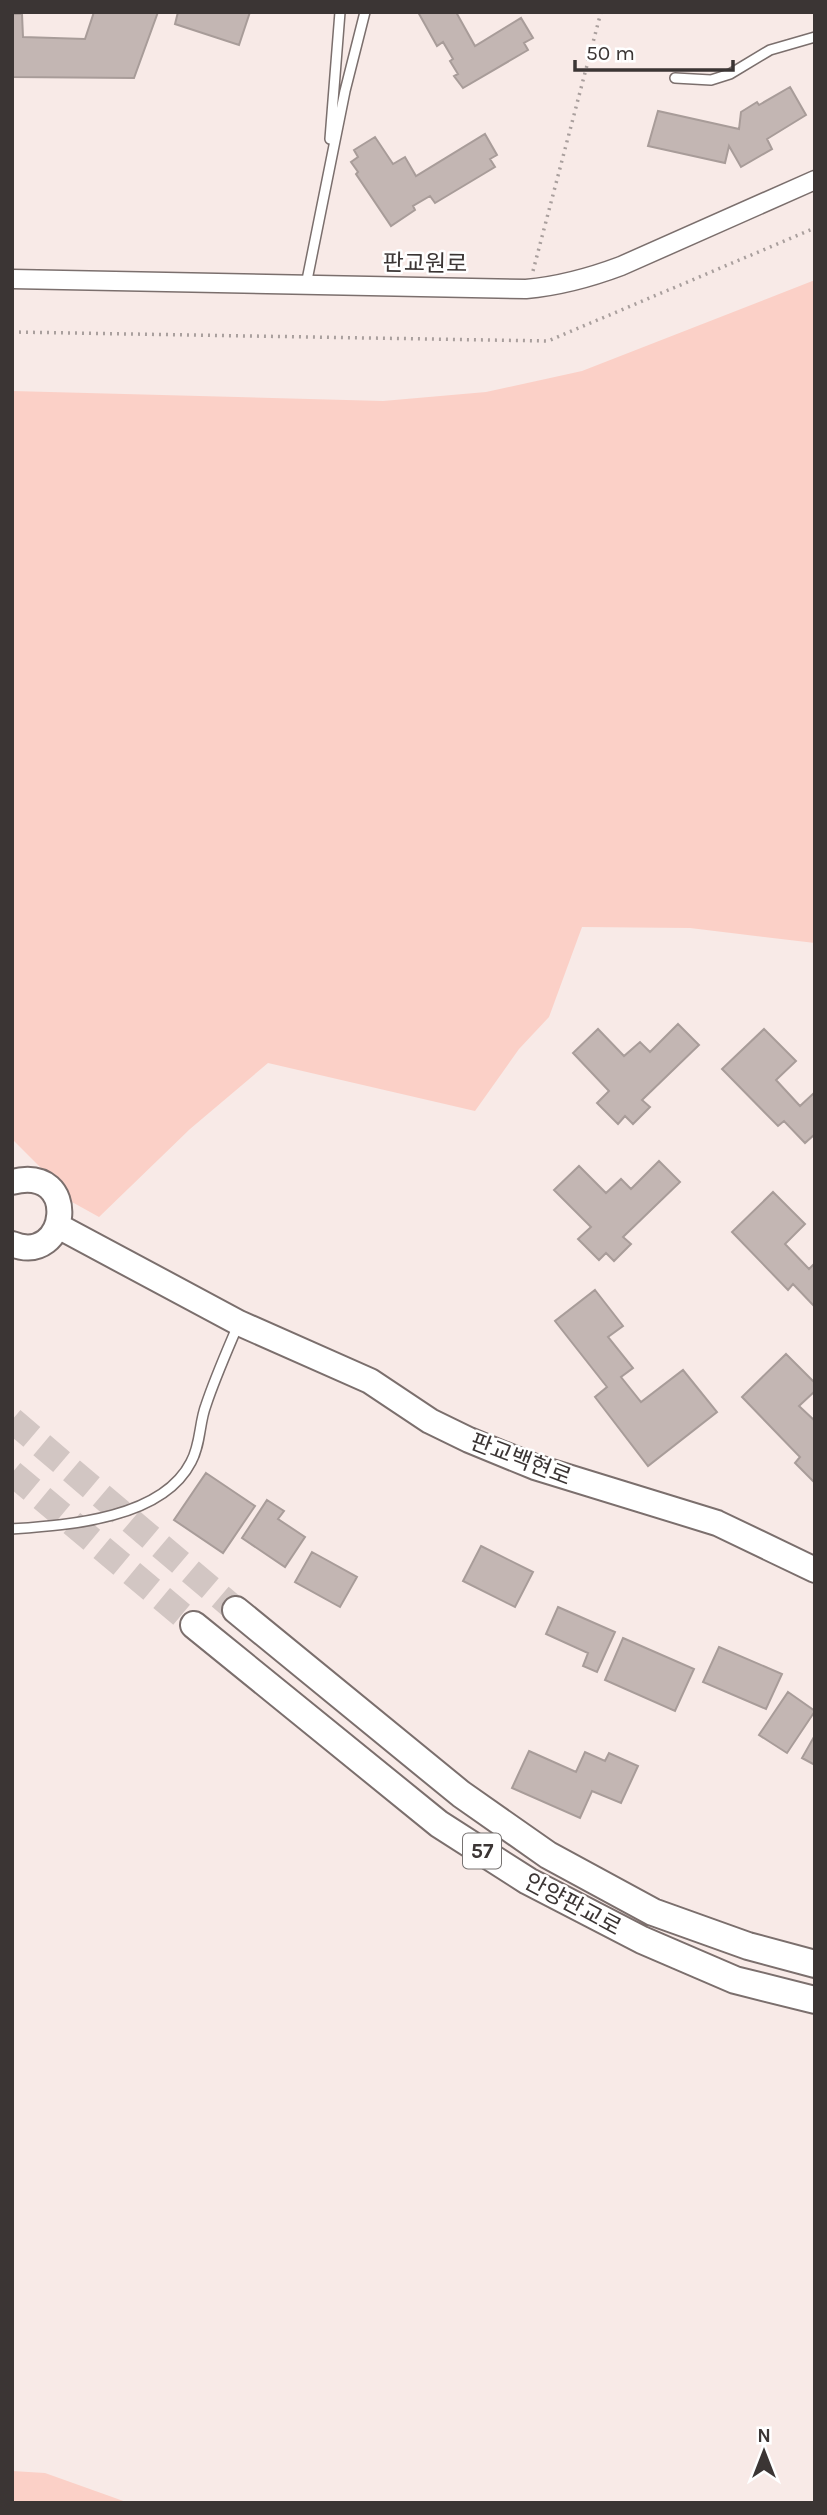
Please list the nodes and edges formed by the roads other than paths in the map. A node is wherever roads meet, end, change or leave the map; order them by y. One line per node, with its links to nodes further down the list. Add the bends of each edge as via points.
1 (340, 12): 5 (lane)
2 (365, 12): 5 (lane)
3 (815, 37): 4 (lane, via 770,50 711,80)
4 (675, 78)
5 (327, 179): 8 (lane)
6 (815, 180): 8 (street, 판교원로, via 621,265 559,287)
7 (12, 279): 8 (street, 판교원로)
8 (306, 285)
9 (12, 1182): 10 (street, via 24,1179 46,1185 60,1203)
10 (58, 1226): 11 (street, via 37,1246); 12 (street, 판교백현로)
11 (12, 1244)
12 (239, 1323): 13 (lane, via 204,1407 191,1464 177,1481 136,1507 108,1517); 14 (street, 판교백현로, via 370,1381 430,1421 469,1440 535,1467 717,1523)
13 (12, 1529)
14 (815, 1570)
15 (236, 1610): 17 (main road, 안양판교로 / 57, via 461,1794 548,1855 653,1912)
16 (194, 1625): 18 (main road, 안양판교로 / 57, via 439,1824 528,1881 642,1940 735,1980)
17 (815, 1964)
18 (815, 2000)

